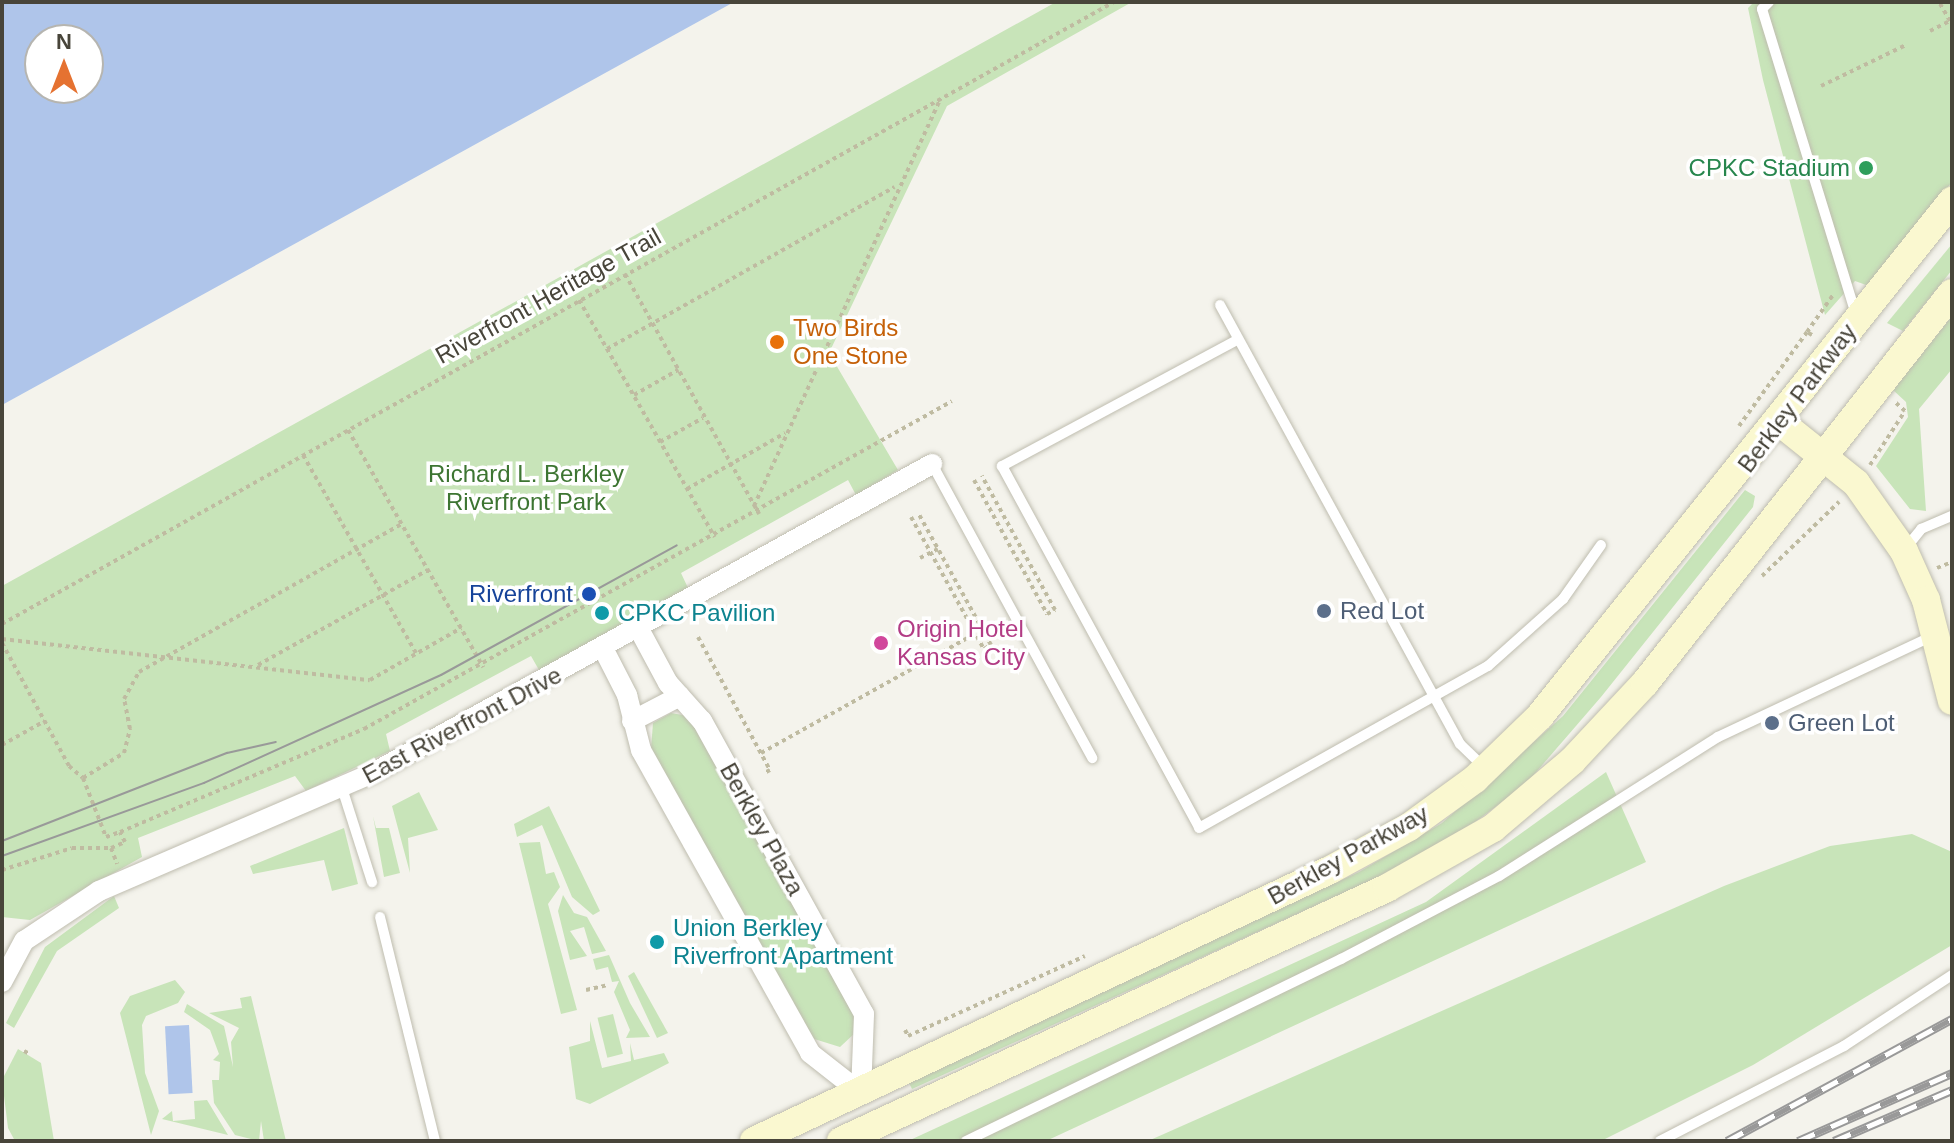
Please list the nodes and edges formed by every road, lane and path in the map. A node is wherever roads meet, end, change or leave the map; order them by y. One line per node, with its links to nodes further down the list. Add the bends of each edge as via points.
1 (1114, 2): 8 (path, Riverfront Heritage Trail)
2 (1939, 2): 4 (path)
3 (1766, 5): 16 (lane)
4 (1951, 23): 5 (path)
5 (1930, 31)
6 (1906, 45): 7 (path)
7 (1821, 86)
8 (941, 98): 9 (path); 11 (path, Riverfront Heritage Trail)
9 (896, 186): 17 (path); 28 (path)
10 (1952, 201): 16 (main road, Berkley Parkway)
11 (625, 274): 14 (path, Riverfront Heritage Trail); 17 (path)
12 (1837, 289): 18 (path)
13 (1952, 293): 32 (main road, Berkley Parkway)
14 (579, 300): 20 (path); 27 (path, Riverfront Heritage Trail)
15 (1220, 305): 19 (lane)
16 (1857, 319): 21 (main road, Berkley Parkway)
17 (652, 324): 20 (path); 22 (path)
18 (1807, 332): 21 (path); 29 (path)
19 (1237, 340): 78 (lane); 78 (lane, via 1002,466 1199,828)
20 (607, 349): 23 (path)
21 (1829, 349): 26 (main road, Berkley Parkway)
22 (678, 370): 23 (path); 25 (path)
23 (634, 395): 30 (path)
24 (952, 401): 41 (path)
25 (704, 417): 30 (path); 33 (path)
26 (1781, 423): 32 (main road); 85 (main road, Berkley Parkway, via 1540,716)
27 (348, 430): 31 (path, Riverfront Heritage Trail); 45 (path)
28 (785, 433): 33 (path); 38 (path)
29 (1731, 438)
30 (660, 442): 37 (path)
31 (303, 455): 50 (path); 65 (path, Riverfront Heritage Trail)
32 (1824, 455): 51 (main road, via 1856,483); 102 (main road, Berkley Parkway, via 1645,683 1572,761 1493,828 1387,888)
33 (731, 463): 37 (path); 38 (path)
34 (932, 464): 67 (street, East Riverfront Drive); 84 (lane)
35 (982, 476): 40 (path)
36 (974, 480): 44 (path)
37 (687, 489): 46 (path)
38 (754, 506): 41 (path)
39 (918, 513): 49 (path)
40 (1002, 513): 44 (path); 48 (path)
41 (759, 514): 46 (path)
42 (1952, 516): 51 (lane, via 1921,529)
43 (911, 517): 52 (path)
44 (994, 517): 53 (path)
45 (402, 524): 50 (path); 57 (path)
46 (715, 538): 76 (path)
47 (1601, 545): 78 (lane, via 1519,644)
48 (1021, 548): 53 (path); 58 (path)
49 (938, 549): 52 (path); 59 (path)
50 (357, 550): 62 (path); 74 (path)
51 (1904, 551): 69 (main road)
52 (931, 552): 54 (path); 61 (path)
53 (1014, 552): 60 (path)
54 (920, 558)
55 (1952, 562): 56 (path)
56 (1935, 568)
57 (428, 570): 62 (path); 66 (path)
58 (1040, 582): 60 (path); 60 (path, via 1055,610 1047,614)
59 (957, 583): 61 (path); 63 (path)
60 (1032, 586)
61 (950, 587): 64 (path)
62 (384, 596): 73 (path); 75 (path)
63 (975, 617): 64 (path); 68 (path, via 991,645 984,649)
64 (969, 621): 68 (path)
65 (2, 624)
66 (461, 628): 73 (path); 76 (path)
67 (640, 631): 72 (street, East Riverfront Drive); 77 (street, Berkley Plaza)
68 (975, 634): 83 (path)
69 (1935, 636): 79 (main road); 106 (lane, via 1718,737 1499,876 1355,952)
70 (698, 637): 83 (path)
71 (2, 641): 74 (path); 80 (path)
72 (604, 650): 81 (street); 88 (street, East Riverfront Drive)
73 (416, 653): 75 (path, via 370,680)
74 (166, 656): 75 (path); 87 (path, via 129,685 124,753)
75 (256, 666)
76 (483, 667): 89 (path, via 317,751)
77 (680, 696): 81 (street); 101 (street, Berkley Plaza, via 702,721 864,1014)
78 (1436, 701): 85 (lane, via 1460,744)
79 (1952, 701)
80 (45, 721): 82 (path); 87 (path)
81 (632, 721): 101 (street, via 641,750 810,1053)
82 (2, 745)
83 (761, 753): 86 (path, via 770,770)
84 (1092, 758)
85 (1486, 768): 101 (main road, Berkley Parkway, via 1409,827 1330,870)
86 (764, 773)
87 (83, 778): 89 (path, via 106,837)
88 (342, 788): 93 (lane); 97 (street, East Riverfront Drive, via 99,891 24,941)
89 (120, 832): 90 (path, via 125,842)
90 (111, 848): 91 (path); 92 (path, via 72,848)
91 (118, 866)
92 (2, 870)
93 (372, 882)
94 (380, 917): 103 (lane)
95 (1093, 952): 100 (path, via 908,1036)
96 (1952, 975): 107 (lane, via 1844,1046)
97 (2, 982)
98 (608, 985): 99 (path)
99 (586, 990)
100 (905, 1030)
101 (861, 1093): 102 (street); 104 (main road, Berkley Parkway)
102 (879, 1124): 105 (main road, Berkley Parkway)
103 (435, 1141)
104 (754, 1141)
105 (841, 1141)
106 (966, 1141)
107 (1660, 1141)

